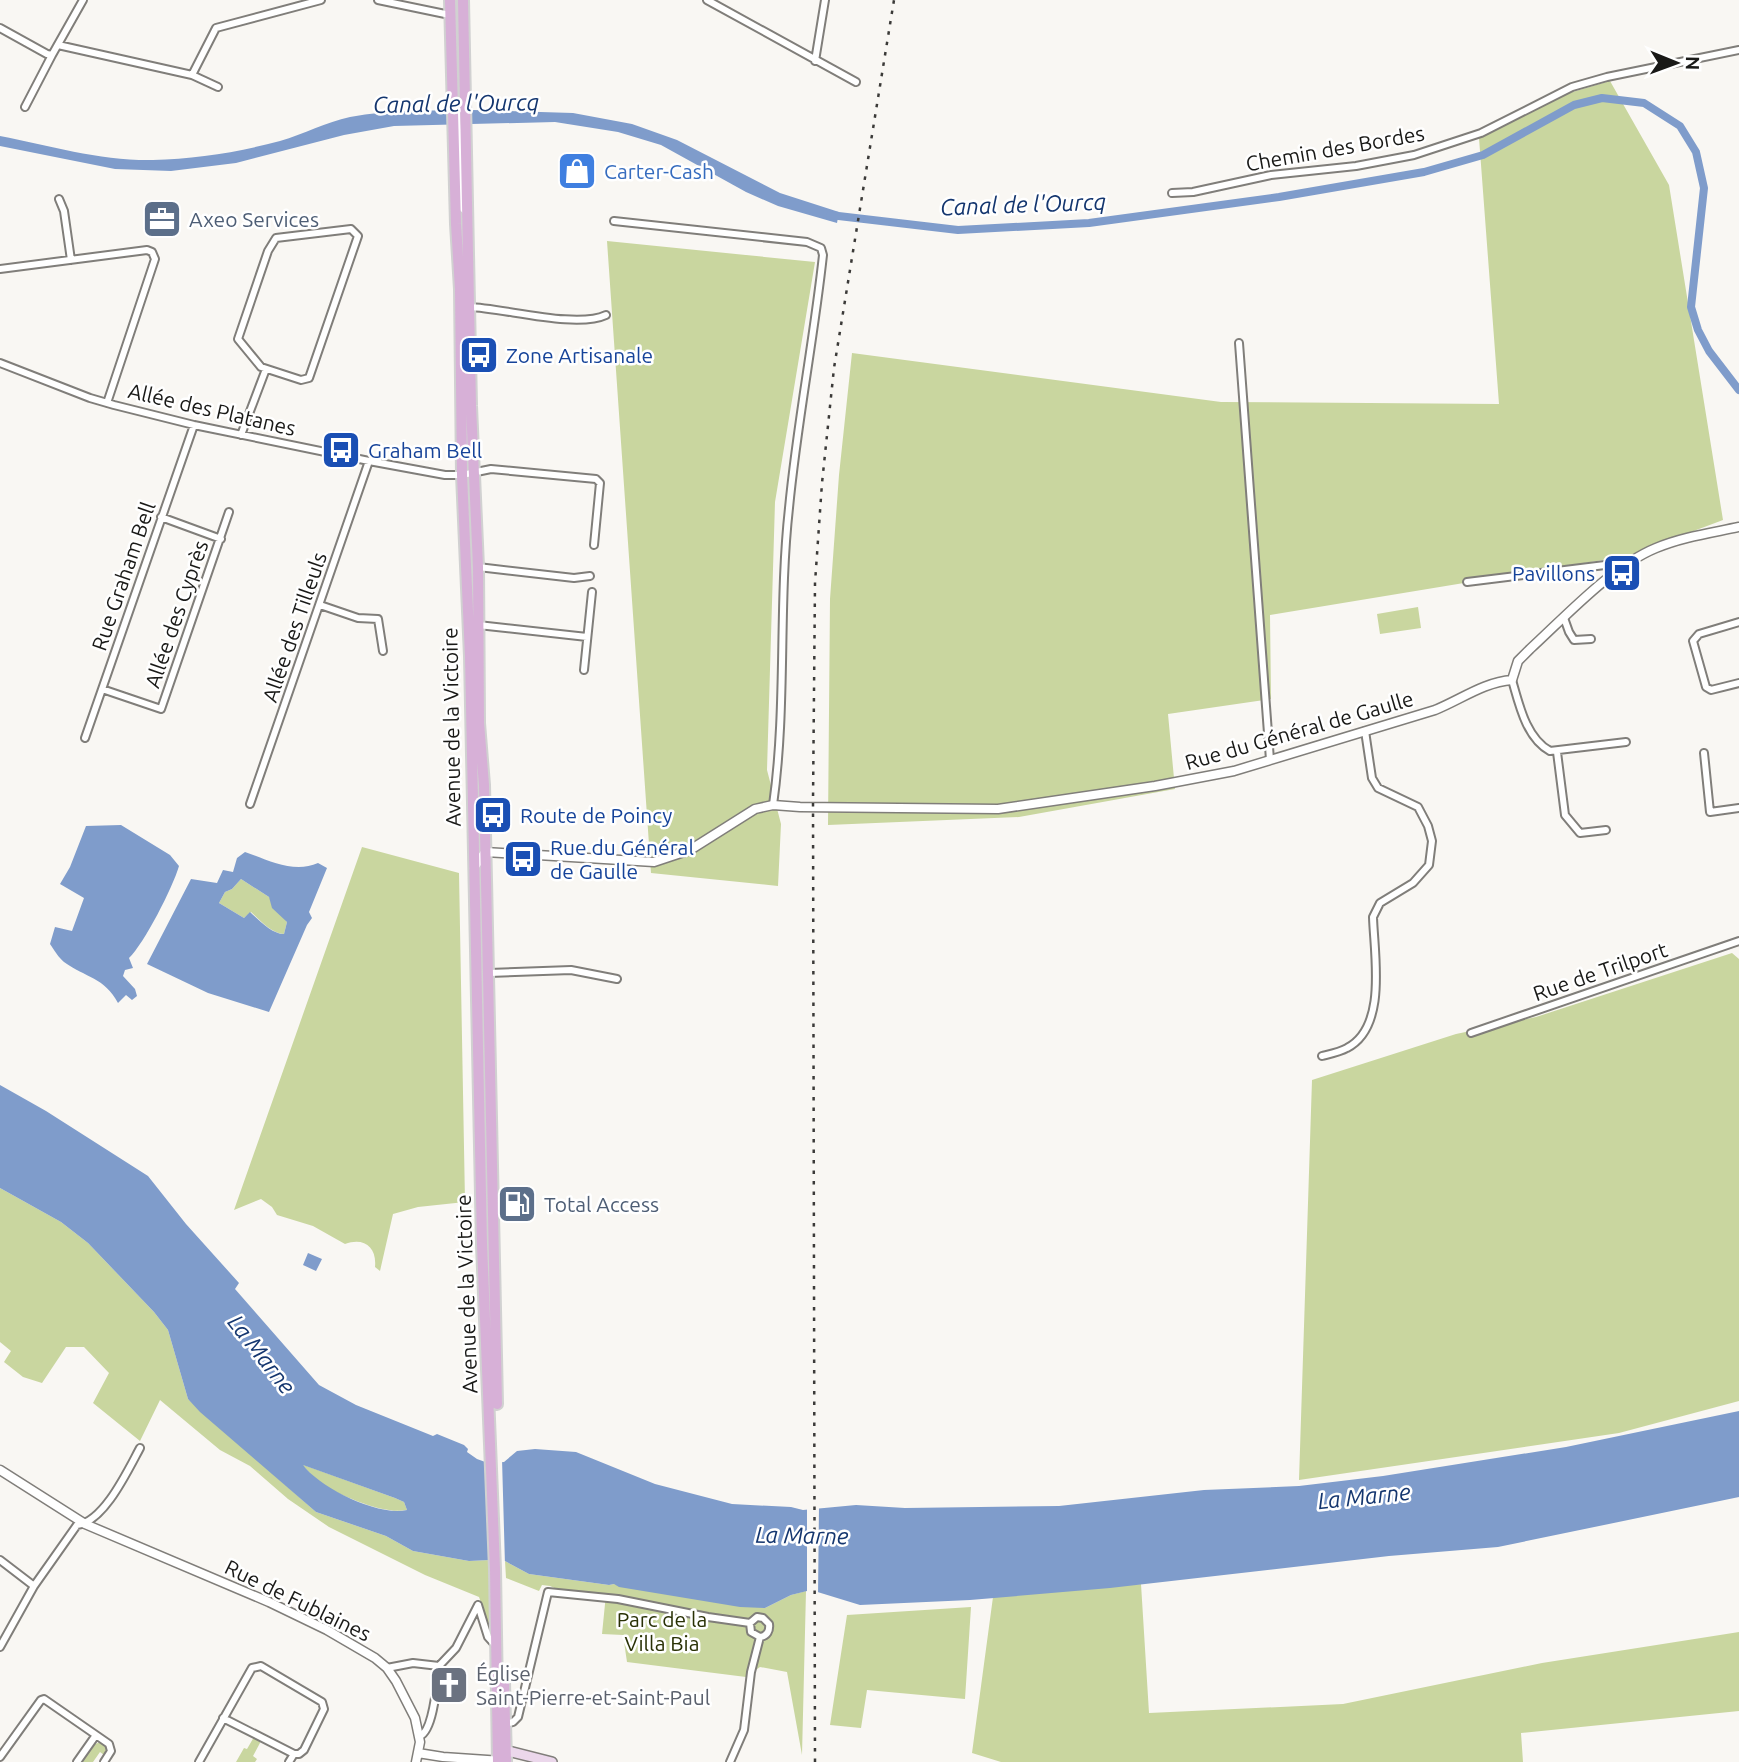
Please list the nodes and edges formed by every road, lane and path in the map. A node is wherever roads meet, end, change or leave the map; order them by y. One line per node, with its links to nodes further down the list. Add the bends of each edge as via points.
1 (83, 0): 10 (street)
2 (321, 0): 16 (street, via 221,26 213,32)
3 (378, 0): 8 (street)
4 (450, 0): 8 (main road, Avenue de la Victoire)
5 (463, 0): 20 (main road, Avenue de la Victoire)
6 (707, 0): 13 (street)
7 (825, 0): 11 (street)
8 (450, 15): 20 (main road, Avenue de la Victoire, via 452,93)
9 (0, 27): 14 (street)
10 (58, 45): 14 (street); 16 (street)
11 (819, 48): 13 (street); 15 (street)
12 (1739, 50): 22 (street, Chemin des Bordes, via 1572,87 1481,133 1414,155)
13 (802, 54): 15 (street)
14 (52, 55): 19 (street)
15 (815, 61): 17 (street)
16 (192, 75): 18 (street)
17 (856, 82)
18 (218, 87)
19 (24, 107)
20 (459, 108): 21 (main road, Avenue de la Victoire)
21 (460, 131): 27 (main road, Avenue de la Victoire, via 469,215); 37 (main road, Avenue de la Victoire)
22 (1172, 193)
23 (59, 199): 25 (street)
24 (614, 221): 68 (street, via 807,242 821,248 823,255 789,509 780,761)
25 (71, 260): 26 (street); 32 (street, via 147,250 155,259)
26 (0, 269)
27 (469, 307): 28 (street, via 543,318 597,319); 36 (main road, Avenue de la Victoire)
28 (606, 315)
29 (1239, 343): 65 (street)
30 (0, 363): 32 (street, Allée des Platanes)
31 (265, 369): 31 (street, via 301,380 309,378 358,236 351,229 276,237 238,339); 34 (street)
32 (107, 403): 33 (street, Allée des Platanes)
33 (194, 425): 34 (street, Allée des Platanes); 39 (street, Rue Graham Bell)
34 (241, 435): 35 (street, Allée des Platanes)
35 (369, 461): 37 (street, Allée des Platanes); 49 (street, Allée des Tilleuls)
36 (476, 472): 37 (street, Allée des Platanes); 41 (main road, Avenue de la Victoire); 43 (street, Allée des Platanes, via 491,469 596,479 600,484)
37 (462, 475): 41 (street, via 471,484); 66 (main road, Avenue de la Victoire)
38 (229, 512): 42 (street, Allée des Cyprès)
39 (161, 517): 42 (street); 59 (street, Rue Graham Bell)
40 (1739, 527): 45 (street, via 1653,549)
41 (477, 537): 44 (main road, Avenue de la Victoire)
42 (221, 539): 59 (street, Allée des Cyprès, via 161,709)
43 (594, 545)
44 (478, 567): 46 (street); 52 (main road, Avenue de la Victoire)
45 (1621, 569): 47 (street, via 1605,565); 50 (street)
46 (590, 576)
47 (1468, 582)
48 (592, 592): 53 (street)
49 (320, 605): 55 (street, via 358,618 378,619); 67 (street, Allée des Tilleuls)
50 (1564, 618): 54 (street, via 1574,640); 57 (street, via 1518,661)
51 (1739, 622): 58 (street, via 1699,634 1693,641 1706,687 1711,690)
52 (478, 625): 53 (street); 71 (main road, Avenue de la Victoire)
53 (587, 637): 56 (street)
54 (1591, 639)
55 (383, 651)
56 (584, 670)
57 (1512, 680): 60 (street, Rue du Général de Gaulle); 63 (street, via 1520,711 1542,747)
58 (1739, 683)
59 (102, 689): 61 (street, Rue Graham Bell)
60 (1365, 731): 65 (street, Rue du Général de Gaulle); 77 (street, via 1372,778 1378,788 1418,807 1428,826 1432,841 1429,865 1413,883 1380,903 1373,917 1374,1011 1364,1033 1349,1047)
61 (85, 738)
62 (1626, 742): 63 (street)
63 (1557, 752): 70 (street, via 1565,815 1580,833)
64 (1703, 753): 69 (street, via 1710,811)
65 (1270, 760): 68 (street, Rue du Général de Gaulle, via 1165,785 998,809)
66 (471, 785): 71 (street, via 476,798 477,845); 72 (main road, Avenue de la Victoire)
67 (250, 804)
68 (773, 805): 71 (street, via 755,809 690,850 654,862)
69 (1739, 808)
70 (1606, 830)
71 (485, 852): 72 (street); 74 (main road, Avenue de la Victoire)
72 (473, 870): 79 (main road, Avenue de la Victoire, via 482,1244)
73 (1739, 941): 76 (street, Rue de Trilport)
74 (489, 973): 75 (street, via 570,970); 79 (main road, Avenue de la Victoire)
75 (617, 979)
76 (1471, 1033)
77 (1322, 1056)
78 (141, 1448): 81 (street, via 109,1502)
79 (495, 1454): 83 (main road)
80 (0, 1470): 81 (street, Rue de Fublaines)
81 (85, 1524): 84 (street, via 77,1525); 90 (street, Rue de Fublaines, via 291,1612)
82 (0, 1560): 84 (street)
83 (498, 1569): 88 (main road); 92 (main road)
84 (34, 1586): 87 (street)
85 (750, 1623): 86 (street, via 751,1632); 86 (street, via 760,1617 768,1621 768,1633); 92 (street, via 618,1599 548,1592 518,1717)
86 (760, 1637): 104 (street, via 744,1730)
87 (0, 1647)
88 (497, 1647): 89 (street, via 488,1637 478,1605 456,1648); 98 (main road)
89 (439, 1665): 90 (street); 94 (street, via 430,1717 426,1731)
90 (387, 1668): 94 (street, Rue de Fublaines, via 402,1690)
91 (223, 1717): 95 (street); 95 (street, via 253,1668 261,1666 324,1705 304,1751); 101 (street)
92 (505, 1724): 98 (main road)
93 (96, 1735): 96 (street, via 44,1699); 99 (street); 100 (street, via 111,1748)
94 (419, 1736): 97 (street, Rue de Fublaines)
95 (294, 1754): 102 (street)
96 (0, 1757)
97 (417, 1757): 98 (street)
98 (502, 1757): 103 (main road)
99 (77, 1762)
100 (104, 1762)
101 (199, 1762)
102 (289, 1762)
103 (552, 1762)
104 (730, 1762)

